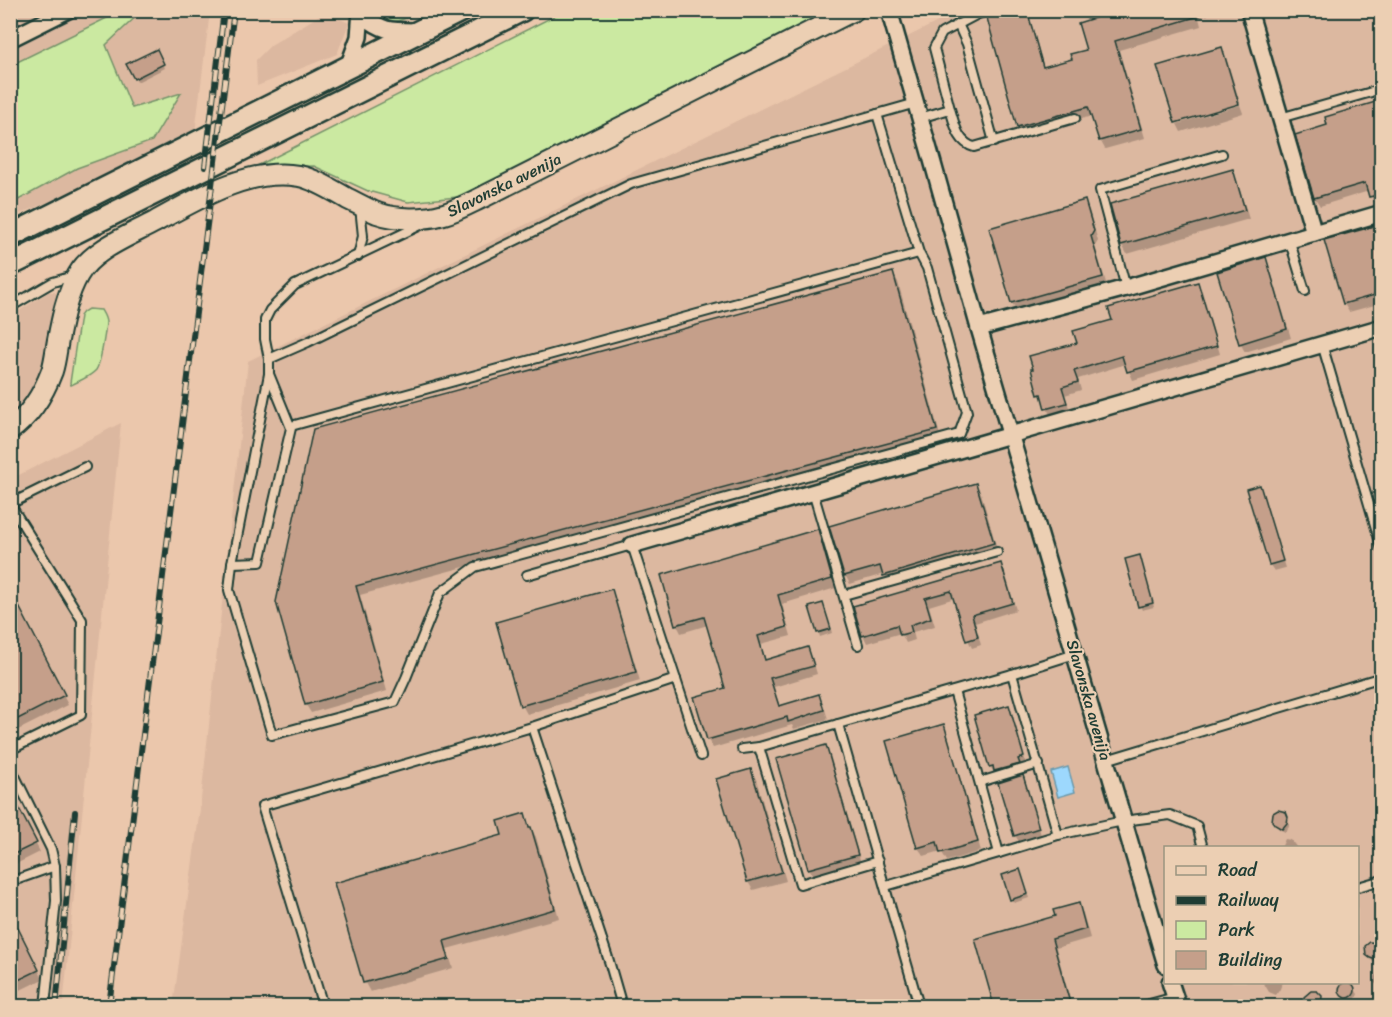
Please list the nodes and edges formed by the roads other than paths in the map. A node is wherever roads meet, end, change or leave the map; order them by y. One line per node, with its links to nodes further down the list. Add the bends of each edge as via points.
1 (68, 10): 11 (street)
2 (462, 10): 10 (main road)
3 (522, 10): 29 (main road)
4 (854, 10): 23 (street, Slavonska avenija)
5 (889, 10): 15 (street, Slavonska avenija)
6 (989, 10): 9 (lane)
7 (1249, 10): 18 (street)
8 (362, 13): 10 (street, via 377,27 392,32); 12 (street, via 359,37)
9 (958, 24): 14 (lane, via 942,33 934,48); 19 (lane)
10 (420, 31): 12 (main road)
11 (10, 39)
12 (348, 67): 25 (main road)
13 (1382, 89): 18 (lane)
14 (950, 109): 15 (lane); 19 (lane, via 966,145)
15 (918, 111): 16 (lane); 35 (street, Slavonska avenija)
16 (878, 114): 27 (lane); 37 (lane, via 631,184)
17 (1075, 118): 19 (lane)
18 (1280, 118): 24 (street)
19 (994, 142)
20 (1222, 154): 31 (lane, via 1100,190)
21 (360, 205): 23 (street, Slavonska avenija, via 402,218); 28 (lane, via 363,237); 30 (street, Slavonska avenija, via 302,176 282,174 244,180 182,207 104,249)
22 (1382, 213): 24 (street)
23 (443, 214): 28 (lane)
24 (1314, 233): 26 (street)
25 (10, 236)
26 (1290, 239): 31 (street); 32 (lane)
27 (919, 253): 39 (lane); 47 (lane, via 927,268 967,412 959,434 475,567 440,593 394,702 272,735 229,590)
28 (358, 256): 37 (lane, via 295,285 270,310 265,320)
29 (10, 265)
30 (78, 274): 33 (lane, via 53,282); 40 (street, Slavonska avenija, via 52,370 40,399)
31 (1126, 288): 35 (street)
32 (1305, 291)
33 (10, 308)
34 (1382, 327): 36 (street)
35 (979, 328): 41 (street, Slavonska avenija)
36 (1322, 344): 41 (street); 45 (lane)
37 (269, 359): 38 (lane)
38 (269, 374): 39 (lane); 47 (lane)
39 (291, 426): 47 (lane, via 260,562)
40 (10, 430)
41 (1011, 435): 43 (street); 51 (street, Slavonska avenija)
42 (85, 467): 60 (lane, via 10,504 82,621 81,715)
43 (813, 492): 44 (street); 49 (lane)
44 (632, 545): 48 (lane); 54 (lane)
45 (1382, 549)
46 (997, 552): 49 (lane)
47 (232, 563)
48 (527, 575)
49 (844, 596): 50 (lane)
50 (858, 645)
51 (1075, 654): 52 (lane); 62 (street, Slavonska avenija)
52 (1012, 674): 55 (lane); 63 (lane)
53 (1382, 677): 62 (lane)
54 (676, 679): 57 (lane); 61 (lane)
55 (954, 692): 56 (lane); 65 (lane)
56 (838, 724): 58 (lane); 70 (lane)
57 (532, 727): 79 (lane, via 262,806); 80 (lane)
58 (759, 747): 59 (lane); 70 (lane, via 800,884)
59 (742, 749)
60 (10, 750)
61 (701, 756)
62 (1106, 760): 66 (street, Slavonska avenija)
63 (1039, 764): 65 (lane); 67 (lane)
64 (10, 766): 71 (lane, via 51,849)
65 (980, 782): 69 (lane)
66 (1123, 821): 67 (lane); 68 (lane, via 1170,815 1197,826); 76 (street, Slavonska avenija)
67 (1058, 835): 69 (lane)
68 (1202, 846)
69 (999, 854): 74 (lane)
70 (878, 861): 74 (lane)
71 (54, 866): 73 (lane); 78 (lane, via 56,901)
72 (1382, 880): 75 (lane)
73 (10, 882)
74 (886, 886): 81 (lane)
75 (1359, 887)
76 (1162, 942)
77 (1174, 995): 82 (lane)
78 (45, 1006)
79 (323, 1006)
80 (622, 1006)
81 (919, 1006)
82 (1142, 1006)

